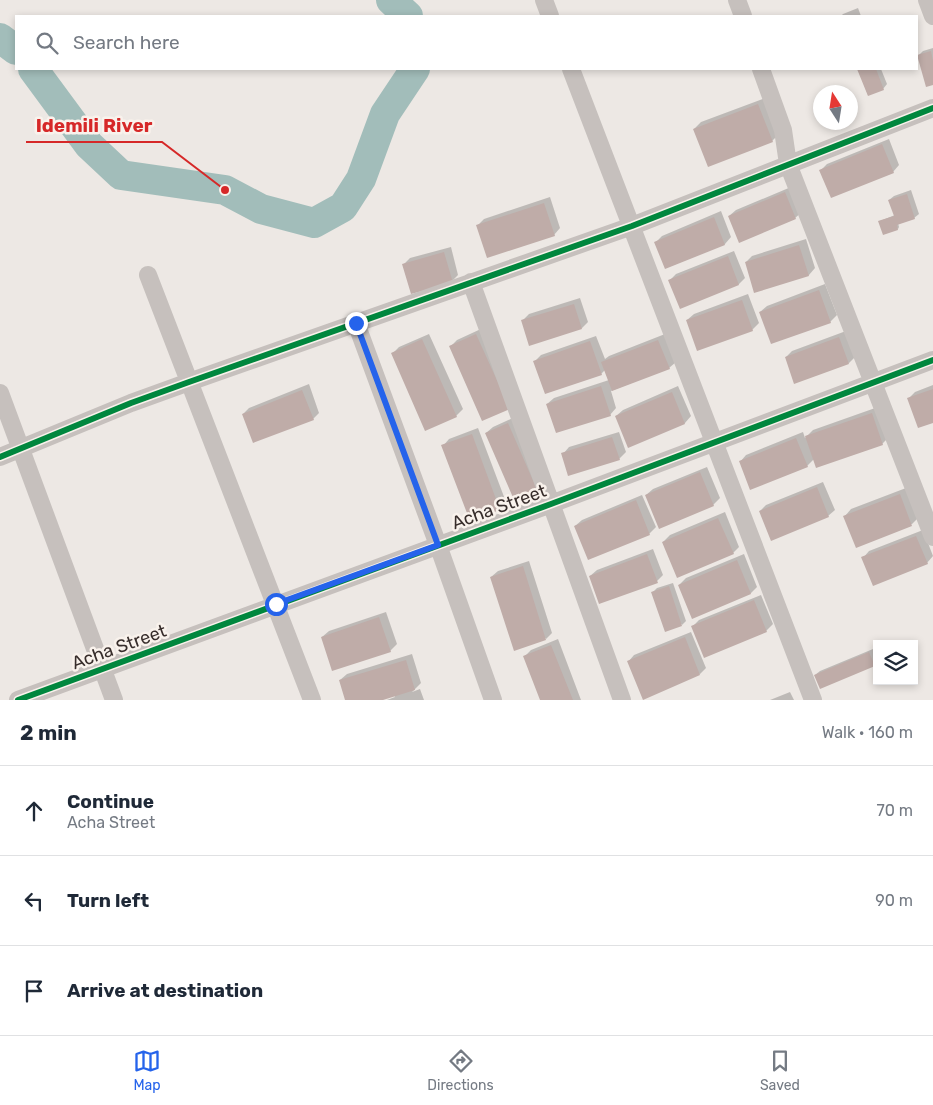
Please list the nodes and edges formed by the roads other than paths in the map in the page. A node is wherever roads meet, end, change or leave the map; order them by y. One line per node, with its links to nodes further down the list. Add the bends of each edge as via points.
1 (544, 0): 4 (street)
2 (737, 0): 5 (street)
3 (927, 0): 6 (street)
4 (550, 15)
5 (742, 15)
6 (933, 16)
7 (571, 70): 11 (street)
8 (762, 70): 10 (street, via 784,130)
9 (933, 108): 10 (street)
10 (788, 164): 11 (street); 17 (street)
11 (632, 226): 13 (street); 19 (street)
12 (148, 275): 16 (street)
13 (471, 282): 14 (street); 22 (street)
14 (356, 323): 16 (street); 24 (street)
15 (933, 360): 17 (street, Acha Street)
16 (189, 382): 20 (street, via 130,403); 25 (street)
17 (873, 382): 19 (street, Acha Street); 23 (street)
18 (0, 393): 20 (street)
19 (716, 442): 22 (street, Acha Street); 32 (street)
20 (21, 450): 21 (street); 26 (street)
21 (0, 457)
22 (551, 504): 24 (street, Acha Street); 31 (street)
23 (933, 537)
24 (438, 545): 25 (street, Acha Street); 30 (street)
25 (276, 604): 26 (street, Acha Street); 29 (street)
26 (102, 669): 27 (street, Acha Street); 28 (street)
27 (18, 700)
28 (114, 700)
29 (312, 700)
30 (493, 700)
31 (622, 700)
32 (814, 700)

